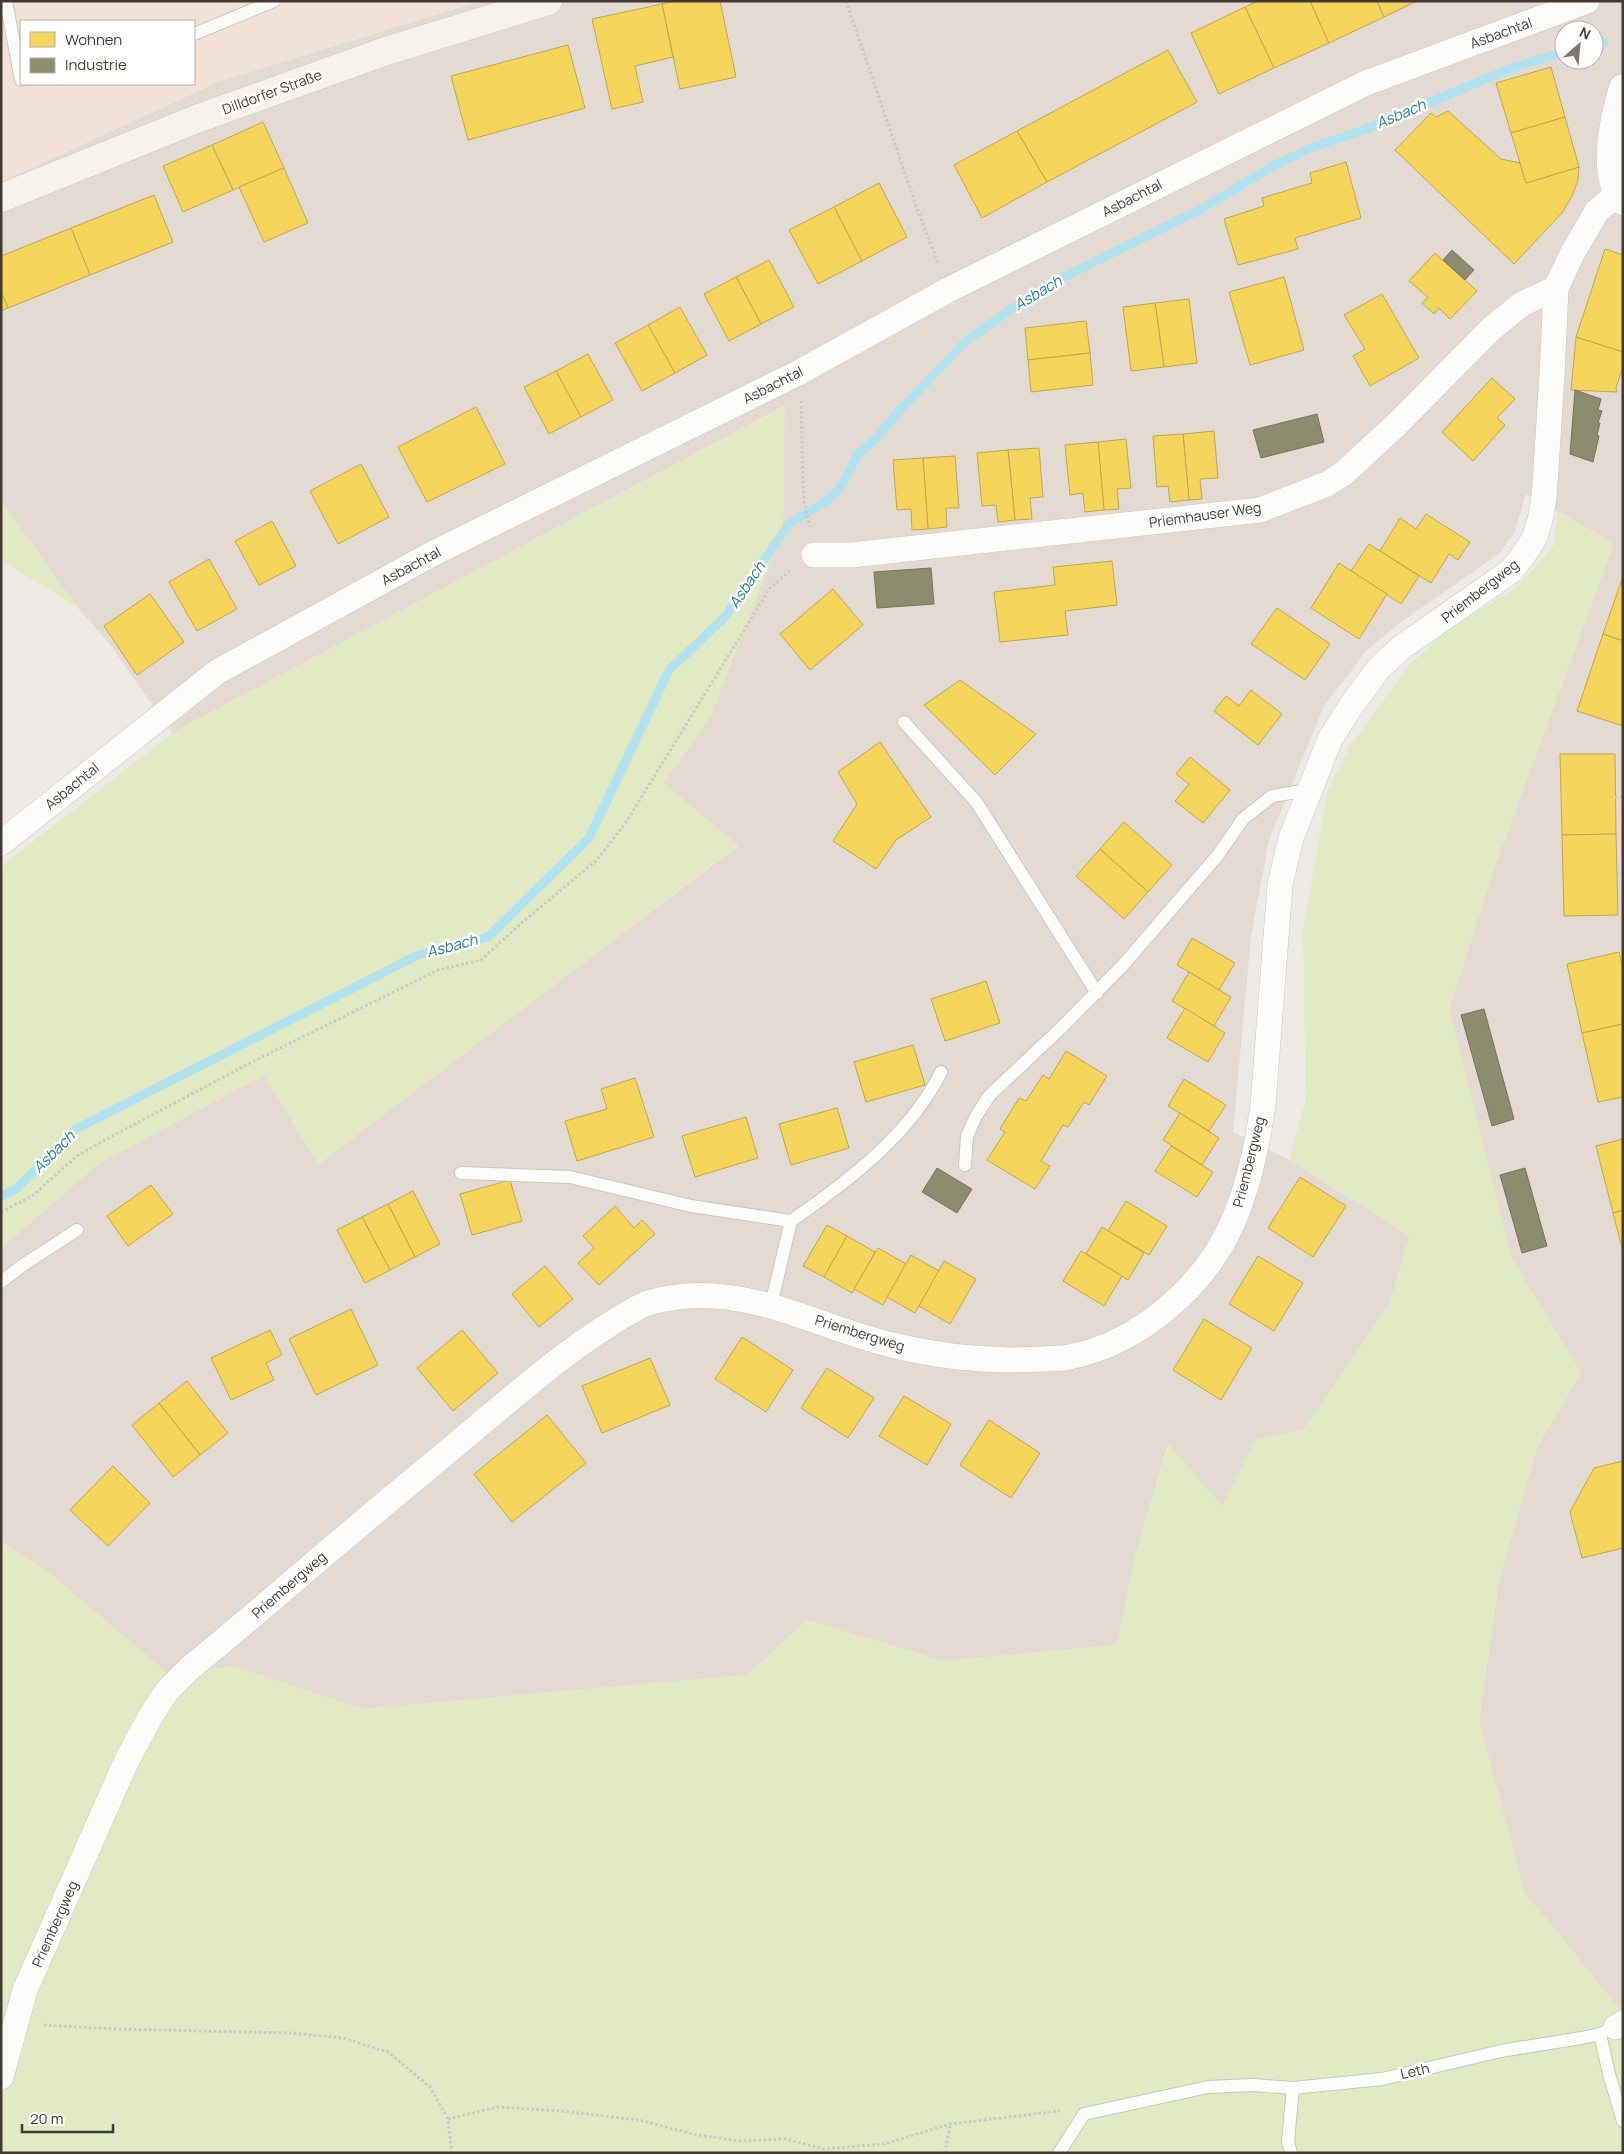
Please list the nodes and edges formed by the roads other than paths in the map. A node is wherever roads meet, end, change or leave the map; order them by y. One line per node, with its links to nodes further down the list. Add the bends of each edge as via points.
1 (6, 1): 6 (lane)
2 (274, 1): 5 (lane)
3 (548, 1): 8 (main road, Dilldorfer Straße, via 386,52 199,118)
4 (1587, 1): 14 (street, Asbachtal, via 1366,83 948,290 798,374 432,554 217,672)
5 (195, 34)
6 (20, 80)
7 (1623, 88): 9 (street, via 1612,137 1612,169)
8 (1, 198)
9 (1620, 198): 10 (street, via 1597,211)
10 (1556, 288): 11 (street, Priemhauser Weg, via 1522,304 1491,329 1396,425 1344,472 1328,484 1284,502 1260,510 1080,531 852,555); 13 (street, Priembergweg, via 1545,484 1535,537 1511,571 1402,647 1379,668 1330,739)
11 (814, 555)
12 (904, 722): 15 (lane, via 978,803)
13 (1309, 790): 15 (lane, via 1272,796 1242,819 1218,855); 22 (street, Priembergweg, via 1291,838 1280,885 1258,1140 1231,1227 1212,1260 1188,1289 1163,1312 1133,1332 1103,1346 1070,1357 1010,1360 954,1356 891,1345)
14 (1, 843)
15 (1097, 993): 17 (lane, via 989,1096 969,1129)
16 (941, 1072): 19 (lane, via 932,1092 887,1143 850,1179)
17 (965, 1165)
18 (461, 1173): 19 (lane, via 570,1177 692,1206)
19 (791, 1221): 22 (lane)
20 (77, 1230): 21 (lane)
21 (1, 1282)
22 (771, 1305): 24 (street, Priembergweg, via 712,1294 674,1297 649,1303 624,1315 577,1346 511,1398 190,1668 167,1691 126,1762 25,1990)
23 (1613, 2028): 25 (lane, Leth, via 1382,2079); 26 (lane, Leth, via 1609,2074)
24 (1, 2077)
25 (1293, 2088): 27 (lane, Leth, via 1208,2087 1084,2114); 28 (lane, via 1288,2140)
26 (1623, 2121)
27 (1059, 2153)
28 (1291, 2153)

